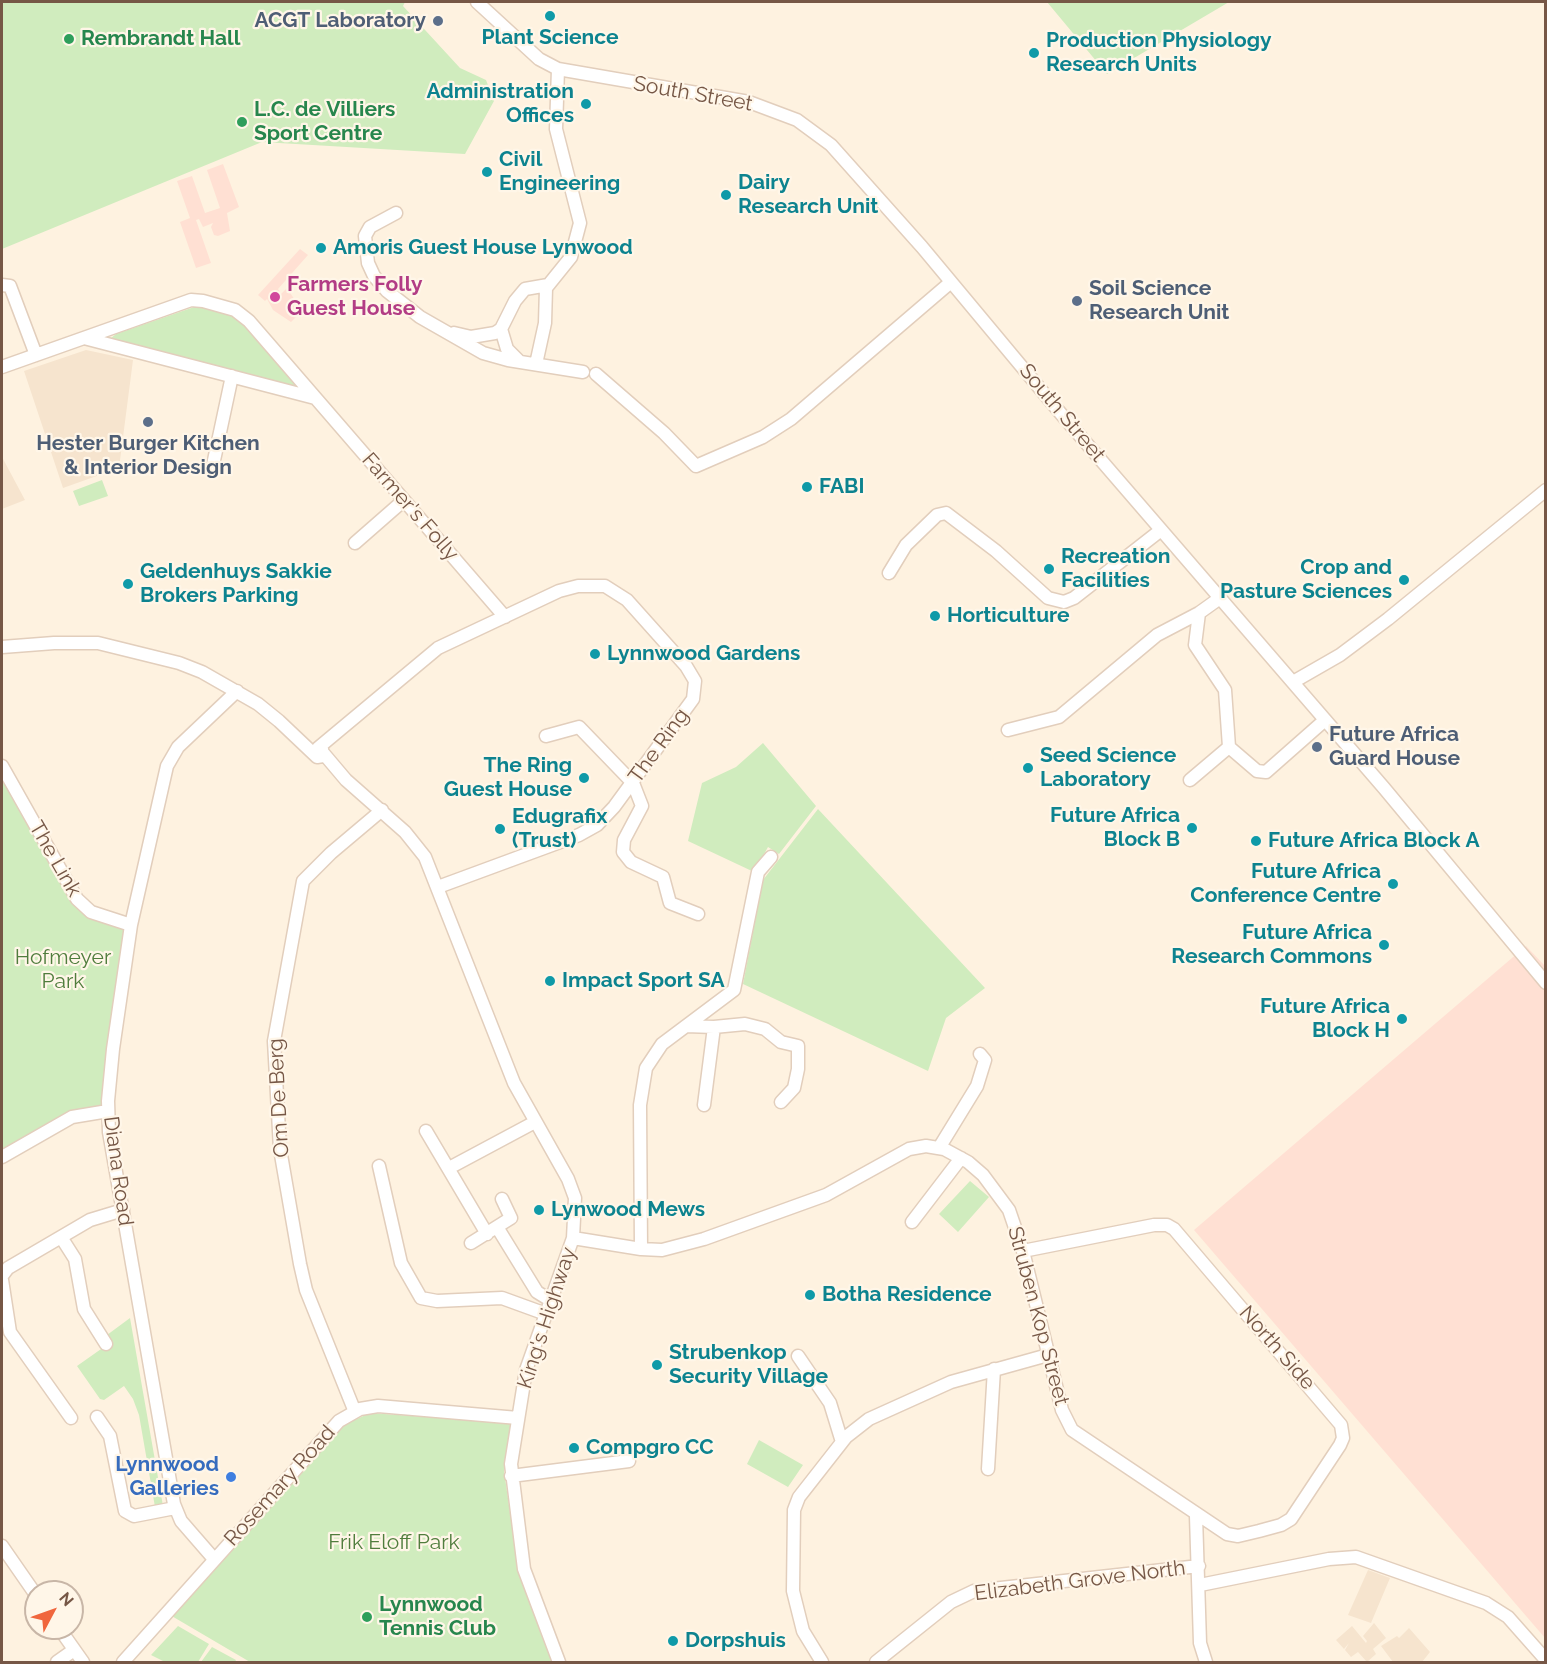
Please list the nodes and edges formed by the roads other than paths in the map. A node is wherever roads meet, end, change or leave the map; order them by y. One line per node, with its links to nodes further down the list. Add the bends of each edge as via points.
1 (477, 2): 2 (street, South Street, via 539,59)
2 (558, 69): 4 (street, South Street, via 749,102 796,120 848,161); 6 (street, via 556,129 580,223 571,257)
3 (396, 213): 8 (street, via 367,232 368,263 387,291)
4 (951, 282): 15 (street, via 791,419 756,441 696,466); 21 (street, South Street)
5 (2, 285): 10 (street, via 10,286)
6 (548, 285): 7 (street, via 525,289); 12 (street)
7 (501, 329): 8 (street, via 481,336); 11 (street, via 507,349)
8 (443, 330): 11 (street, via 483,352)
9 (84, 338): 10 (street, Farmer's Folly); 16 (street); 17 (street, Farmer's Folly, via 185,302 203,301 246,317)
10 (36, 355): 13 (street, Farmer's Folly)
11 (519, 362): 12 (street)
12 (536, 363): 14 (street)
13 (2, 367)
14 (583, 372)
15 (596, 374)
16 (232, 376): 17 (street); 18 (street)
17 (315, 398): 20 (street, Farmer's Folly)
18 (213, 465)
19 (1545, 490): 28 (street, via 1388,619 1340,655)
20 (403, 501): 22 (street); 26 (street, Farmer's Folly)
21 (1161, 530): 23 (street, via 1064,602 1048,598 946,513 937,515 906,545); 24 (street, South Street)
22 (356, 543)
23 (889, 573)
24 (1220, 598): 25 (street); 28 (street, South Street)
25 (1199, 614): 32 (street, via 1157,635 1059,717); 34 (street, via 1195,645 1225,690)
26 (505, 617): 30 (street, The Ring, via 438,648); 38 (street, The Ring, via 571,588 605,586 635,606 686,666 695,681 693,699)
27 (2, 647): 29 (street, King's Highway, via 54,642 111,644 180,663)
28 (1293, 682): 31 (street, South Street)
29 (237, 691): 35 (street, King's Highway); 43 (street, Diana Road, via 171,757)
30 (355, 719): 35 (street, The Ring); 35 (street, via 339,720 321,736)
31 (1325, 720): 34 (street, via 1263,773); 44 (street, South Street)
32 (1008, 730)
33 (546, 736): 38 (street, via 579,727)
34 (1229, 747): 37 (street)
35 (317, 750): 39 (street, King's Highway)
36 (2, 766): 43 (street, The Link, via 77,899 91,912)
37 (1190, 780)
38 (633, 783): 41 (street, The Ring, via 610,813 589,830); 42 (street, via 642,806 624,840 623,852 631,862 663,877 670,903)
39 (382, 810): 41 (street, King's Highway, via 425,857); 74 (street, Om De Berg, via 322,860 303,882 274,1041 282,1159 300,1264 306,1290)
40 (771, 857): 45 (street, via 758,872 736,986)
41 (438, 888): 51 (street, King's Highway, via 514,1083)
42 (698, 914)
43 (131, 925): 50 (street, Diana Road)
44 (1545, 983)
45 (686, 1026): 46 (street); 65 (street, via 657,1048 642,1083)
46 (714, 1027): 48 (street, via 759,1026 781,1042 798,1046 794,1088); 49 (street)
47 (980, 1054): 53 (street, via 985,1060 977,1086)
48 (781, 1102)
49 (704, 1105)
50 (108, 1111): 54 (street, via 72,1117); 59 (street, Diana Road)
51 (536, 1122): 57 (street); 63 (street, King's Highway, via 573,1189)
52 (426, 1131): 57 (street)
53 (939, 1148): 55 (street, Struben Kop Street); 65 (street, Struben Kop Street, via 919,1146 902,1152 826,1195 704,1239 662,1250)
54 (2, 1157)
55 (962, 1158): 60 (street); 66 (street, Struben Kop Street, via 1002,1198)
56 (380, 1166): 69 (street, via 400,1263 421,1298 502,1298)
57 (449, 1168): 61 (street)
58 (502, 1199): 61 (street, via 512,1218)
59 (123, 1210): 62 (street, via 90,1220); 82 (street, Diana Road)
60 (912, 1222)
61 (492, 1231): 64 (street); 68 (street, via 537,1293)
62 (61, 1238): 67 (street, via 8,1268); 70 (street, via 75,1259 84,1311)
63 (573, 1238): 65 (street, Struben Kop Street); 68 (street, King's Highway)
64 (471, 1242)
65 (641, 1250)
66 (1023, 1251): 71 (street, Struben Kop Street); 83 (street, North Side, via 1154,1225 1170,1227 1339,1422 1343,1438 1340,1445 1288,1521 1231,1535)
67 (2, 1278): 76 (street, via 10,1332)
68 (550, 1300): 69 (street, King's Highway)
69 (546, 1314): 77 (street, King's Highway, via 526,1370)
70 (106, 1344)
71 (1048, 1355): 73 (street); 83 (street, Struben Kop Street, via 1062,1410 1072,1430)
72 (798, 1356): 78 (street, via 830,1403)
73 (994, 1369): 78 (street, via 941,1386 875,1416); 80 (street)
74 (355, 1412): 77 (street, Rosemary Road, via 378,1406); 85 (street, Rosemary Road, via 327,1431)
75 (97, 1417): 82 (street, via 110,1436 125,1511 134,1516)
76 (71, 1418)
77 (518, 1418): 81 (street, King's Highway)
78 (842, 1442): 96 (street, via 799,1497 794,1510 795,1601 803,1631)
79 (629, 1461): 81 (street)
80 (988, 1468)
81 (511, 1476): 95 (street, King's Highway, via 526,1579)
82 (175, 1508): 85 (street, Diana Road, via 181,1521)
83 (1196, 1516): 86 (street)
84 (2, 1546): 87 (street)
85 (214, 1559): 94 (street, Rosemary Road)
86 (1199, 1566): 88 (street); 97 (street, Elizabeth Grove North, via 974,1591 951,1602)
87 (26, 1580)
88 (1200, 1586): 91 (street, Elizabeth Grove North, via 1339,1557 1356,1557 1486,1603 1508,1617); 98 (street, via 1200,1643)
89 (67, 1640): 90 (street)
90 (74, 1650): 92 (street); 93 (street)
91 (1545, 1660)
92 (57, 1662)
93 (83, 1662)
94 (123, 1662)
95 (559, 1662)
96 (822, 1662)
97 (876, 1662)
98 (1206, 1662)

